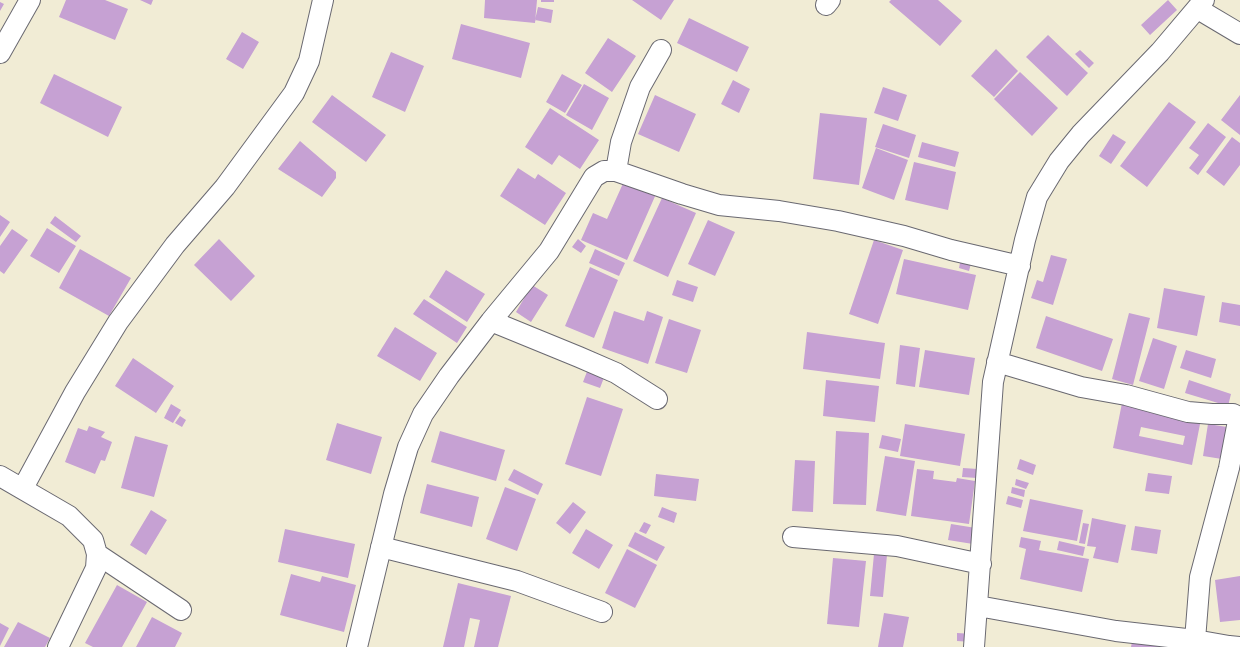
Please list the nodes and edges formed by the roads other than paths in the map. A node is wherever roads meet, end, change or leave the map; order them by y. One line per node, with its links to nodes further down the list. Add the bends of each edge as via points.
1 (30, 0): 6 (street)
2 (323, 0): 13 (street, via 309,61 294,93 225,187 174,245 118,322 75,392)
3 (1201, 4): 4 (street); 8 (street, via 1160,52 1080,134 1059,161 1036,197)
4 (1240, 34)
5 (661, 50): 7 (street, via 640,88 621,142)
6 (0, 53)
7 (616, 171): 8 (street, via 719,205 779,211 838,221); 9 (street, via 604,171 594,177 549,251)
8 (1020, 266): 10 (street)
9 (491, 321): 11 (street, via 616,373); 15 (street, via 423,414 408,446)
10 (997, 362): 17 (street, via 993,382); 22 (street, via 1081,387 1126,395 1188,412 1237,416 1228,468 1200,576)
11 (657, 399)
12 (0, 476): 13 (street)
13 (22, 488): 16 (street, via 70,516 93,540)
14 (793, 537): 17 (street, via 897,546)
15 (381, 547): 20 (street, via 517,581); 24 (street)
16 (97, 554): 19 (street); 23 (street, via 96,568)
17 (981, 564): 18 (street)
18 (978, 606): 21 (street); 25 (street)
19 (181, 610)
20 (602, 612)
21 (1115, 639): 22 (street)
22 (1195, 640): 26 (street)
23 (58, 647)
24 (357, 647)
25 (974, 647)
26 (1240, 647)

